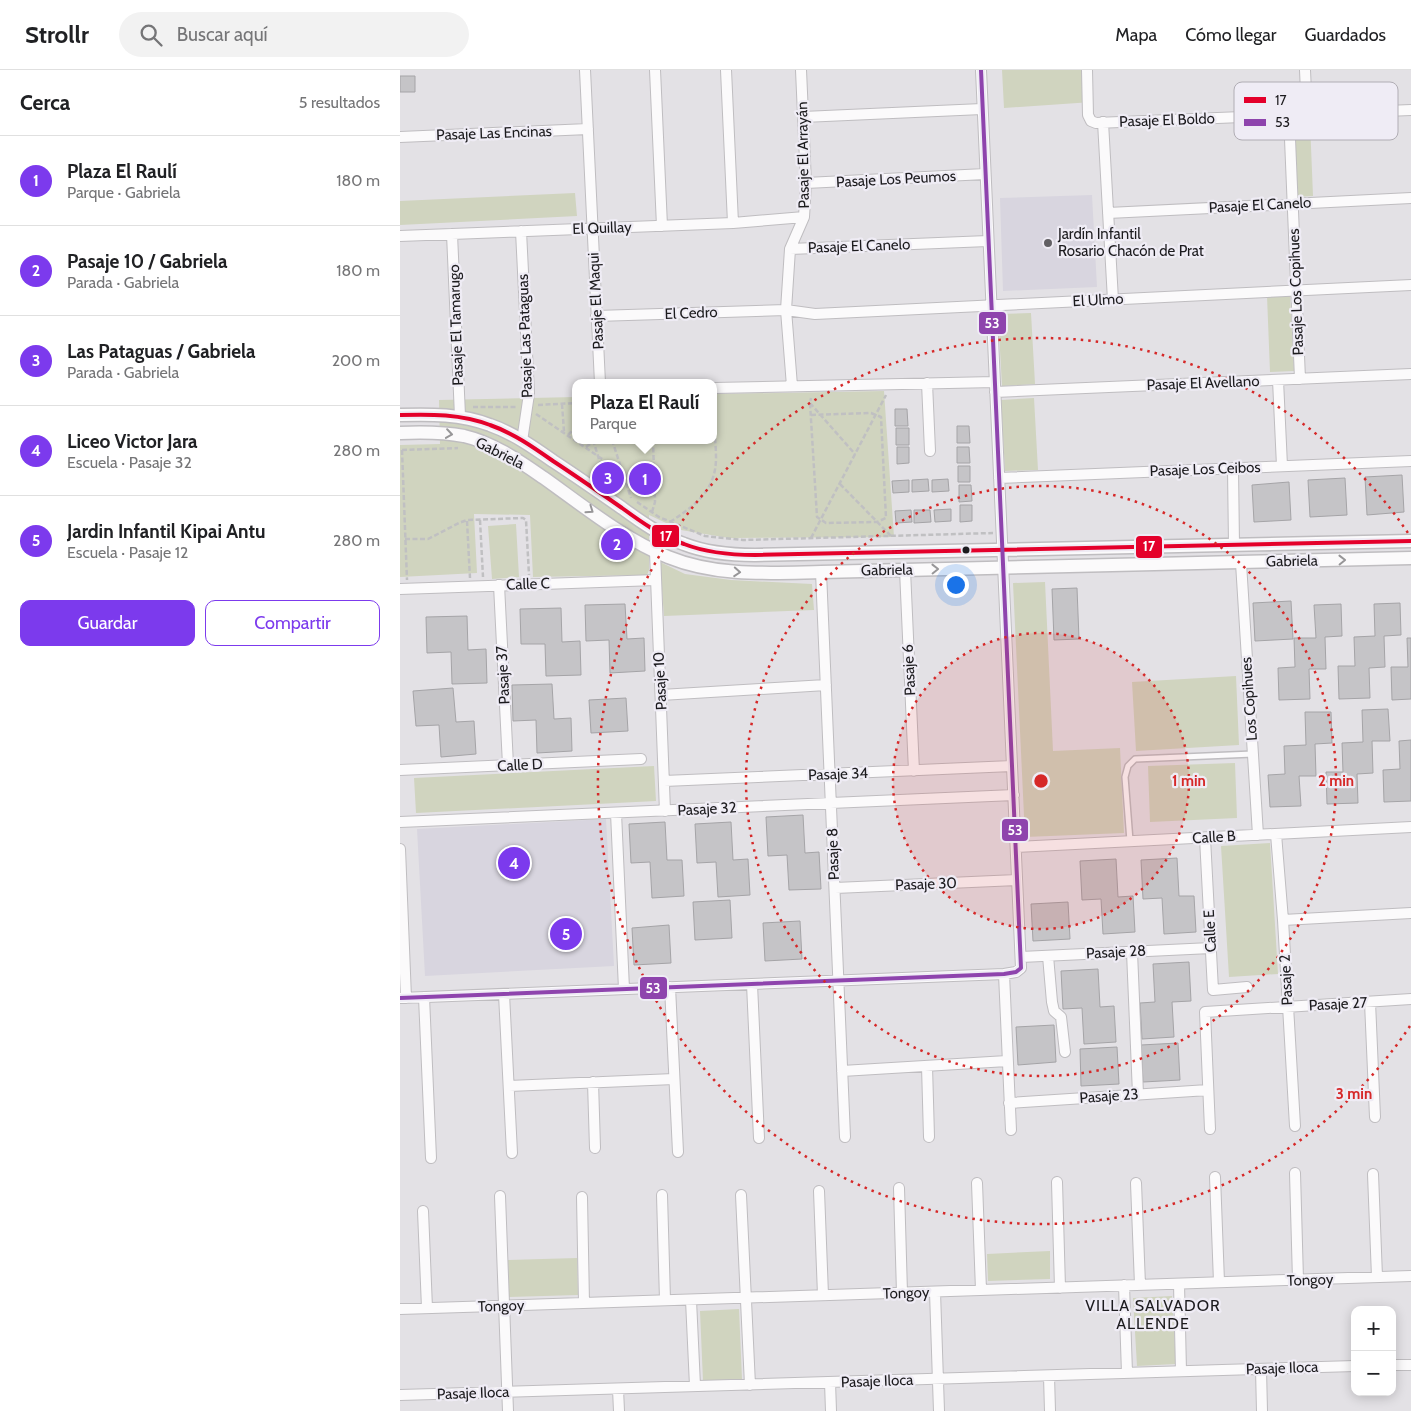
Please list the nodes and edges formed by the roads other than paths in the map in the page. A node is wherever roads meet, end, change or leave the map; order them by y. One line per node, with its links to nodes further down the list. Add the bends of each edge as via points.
1 (585, 70): 13 (street, Pasaje El Maqui)
2 (656, 70): 23 (street)
3 (726, 70): 22 (street)
4 (801, 70): 10 (street, Pasaje El Arrayán)
5 (981, 70): 7 (street)
6 (1087, 70): 12 (street, via 1089,118 1096,123)
7 (982, 109): 10 (street); 16 (street)
8 (1398, 110): 9 (street, Pasaje El Boldo)
9 (1411, 110)
10 (803, 117): 17 (street, Pasaje El Arrayán)
11 (1234, 117): 12 (street, Pasaje El Boldo)
12 (1103, 122): 20 (street)
13 (588, 130): 14 (street, Pasaje Las Encinas); 24 (street, Pasaje El Maqui)
14 (400, 137)
15 (1290, 140): 19 (street, Pasaje Los Copihues)
16 (985, 174): 17 (street, Pasaje Los Peumos); 28 (street)
17 (806, 183): 21 (street, Pasaje El Arrayán)
18 (1411, 198): 19 (street, Pasaje El Canelo)
19 (1292, 204): 20 (street, Pasaje El Canelo); 31 (street, Pasaje Los Copihues)
20 (1108, 213): 32 (street)
21 (804, 217): 22 (street, El Quillay); 29 (street, Pasaje El Arrayán)
22 (733, 223): 23 (street, El Quillay)
23 (662, 226): 24 (street, El Quillay)
24 (592, 228): 25 (street, El Quillay); 35 (street, Pasaje El Maqui)
25 (521, 232): 26 (street, El Quillay); 47 (street, Pasaje Las Pataguas, via 529,394)
26 (452, 234): 27 (street, El Quillay); 44 (street, Pasaje El Tamarugo)
27 (400, 236)
28 (988, 241): 29 (street, Pasaje El Canelo); 33 (street)
29 (790, 249): 34 (street, Pasaje El Arrayán)
30 (1411, 285): 31 (street, El Ulmo)
31 (1296, 291): 32 (street, El Ulmo); 38 (street, Pasaje Los Copihues)
32 (1113, 300): 33 (street, El Ulmo)
33 (991, 306): 34 (street, El Ulmo, via 815,314); 42 (street)
34 (786, 310): 35 (street, El Cedro); 41 (street, Pasaje El Arrayán)
35 (596, 316): 37 (street, Pasaje El Maqui)
36 (1411, 374): 38 (street, Pasaje El Avellano)
37 (600, 379)
38 (1300, 379): 39 (street, Pasaje El Avellano)
39 (1278, 380): 42 (street, Pasaje El Avellano); 50 (street)
40 (927, 383): 41 (street, Pasaje El Avellano); 42 (street, Pasaje El Avellano); 48 (street)
41 (792, 386): 43 (street, Pasaje El Avellano)
42 (995, 387): 52 (street)
43 (717, 388)
44 (459, 411): 45 (street, Gabriela, via 443,415); 47 (street, Gabriela)
45 (400, 415)
46 (400, 433): 56 (street, Gabriela, one-way to 56, via 452,434 480,441 529,468)
47 (522, 441): 55 (street, Gabriela, via 656,532 717,553)
48 (930, 451)
49 (1411, 461): 50 (street, Pasaje Los Ceibos)
50 (1282, 466): 51 (street, Pasaje Los Ceibos)
51 (1233, 468): 52 (street, Pasaje Los Ceibos); 54 (street)
52 (999, 478): 55 (street)
53 (1411, 541): 54 (street, Gabriela)
54 (1234, 545): 55 (street, Gabriela)
55 (1002, 550): 59 (street)
56 (655, 552): 61 (street, Gabriela, one-way to 61, via 700,567 730,572); 62 (street, Pasaje 10)
57 (1411, 558): 58 (street, Gabriela, one-way to 57)
58 (1240, 563): 59 (street, Gabriela); 67 (street, Los Copihues)
59 (1003, 568): 60 (street, Gabriela, one-way to 59); 70 (street)
60 (905, 570): 61 (street, Gabriela); 72 (street, Pasaje 6)
61 (821, 572): 65 (street, Pasaje 8)
62 (656, 580): 63 (street, Calle C); 66 (street, Pasaje 10)
63 (499, 586): 64 (street, Calle C); 69 (street, Pasaje 37)
64 (404, 589)
65 (826, 685): 66 (street); 73 (street, Pasaje 8)
66 (661, 695): 74 (street, Pasaje 10)
67 (1253, 754): 82 (street, Los Copihues); 84 (lane, via 1135,759 1128,766 1125,777)
68 (641, 760): 69 (street, Calle D)
69 (508, 765): 71 (street, Calle D)
70 (1012, 766): 72 (street, Pasaje 34); 75 (street)
71 (400, 770)
72 (914, 771): 73 (street, Pasaje 34)
73 (830, 774): 74 (street, Pasaje 34); 76 (street, Pasaje 8)
74 (664, 781): 77 (street, Pasaje 10)
75 (1014, 795): 76 (street, Pasaje 32); 85 (street)
76 (831, 803): 77 (street, Pasaje 32); 88 (street, Pasaje 8)
77 (665, 811): 78 (street, Pasaje 32)
78 (616, 813): 79 (street, Pasaje 32); 100 (street)
79 (400, 822)
80 (1411, 827): 81 (street, Calle B)
81 (1276, 834): 82 (street, Calle B); 90 (street, Pasaje 2)
82 (1258, 835): 83 (street, Calle B)
83 (1205, 838): 84 (street, Calle B); 91 (street, Calle E)
84 (1130, 842): 85 (street, Calle B)
85 (1016, 847): 87 (street)
86 (400, 849): 103 (street)
87 (1018, 880): 88 (street, Pasaje 30); 94 (street)
88 (834, 888): 96 (street, Pasaje 8)
89 (1411, 913): 90 (street)
90 (1283, 920): 106 (street, Pasaje 2)
91 (1211, 948): 92 (street, Pasaje 28); 99 (street, Calle E, via 1213,990)
92 (1132, 952): 93 (street, Pasaje 28); 115 (street)
93 (1048, 956): 94 (street, Pasaje 28); 107 (street, via 1052,1002 1060,1017)
94 (1021, 957): 95 (street, via 1019,971)
95 (1004, 974): 96 (street); 108 (street)
96 (838, 980): 97 (street); 110 (street, Pasaje 8)
97 (752, 984): 98 (street); 122 (street)
98 (670, 987): 100 (street); 111 (street)
99 (1248, 988)
100 (624, 989): 101 (street)
101 (504, 994): 102 (street); 113 (street)
102 (424, 997): 103 (street); 127 (street)
103 (403, 998)
104 (1411, 999): 105 (street, Pasaje 27)
105 (1370, 1002): 106 (street, Pasaje 27); 117 (street)
106 (1288, 1006): 114 (street, Pasaje 27, via 1205,1012); 118 (street, Pasaje 2)
107 (1065, 1052)
108 (1007, 1061): 109 (street); 116 (street)
109 (927, 1066): 110 (street); 123 (street)
110 (842, 1071): 121 (street, Pasaje 8)
111 (674, 1079): 112 (street); 125 (street)
112 (592, 1082): 113 (street); 124 (street)
113 (508, 1086): 126 (street)
114 (1208, 1090): 115 (street, Pasaje 23); 119 (street)
115 (1138, 1094): 116 (street, Pasaje 23)
116 (1009, 1103): 120 (street)
117 (1375, 1117)
118 (1295, 1126)
119 (1210, 1129)
120 (1010, 1130)
121 (845, 1137)
122 (759, 1138)
123 (929, 1138)
124 (595, 1148)
125 (678, 1152)
126 (512, 1153)
127 (431, 1158)
128 (1295, 1173): 143 (street)
129 (1373, 1174): 142 (street)
130 (1215, 1177): 144 (street)
131 (1057, 1182): 148 (street)
132 (978, 1183): 149 (street)
133 (1136, 1183): 146 (street)
134 (898, 1188): 151 (street)
135 (819, 1191): 152 (street)
136 (662, 1194): 154 (street)
137 (741, 1195): 153 (street)
138 (500, 1196): 157 (street)
139 (582, 1197): 156 (street)
140 (423, 1210): 158 (street)
141 (1411, 1276): 142 (street, Tongoy)
142 (1377, 1278): 143 (street, Tongoy)
143 (1298, 1280): 144 (street, Tongoy)
144 (1219, 1282): 145 (street, Tongoy)
145 (1179, 1284): 146 (street, Tongoy); 164 (street)
146 (1140, 1285): 147 (street, Tongoy)
147 (1124, 1286): 148 (street, Tongoy); 165 (street)
148 (1060, 1288): 149 (street, Tongoy)
149 (981, 1290): 150 (street, Tongoy)
150 (935, 1292): 151 (street, Tongoy); 167 (street)
151 (902, 1293): 152 (street, Tongoy)
152 (823, 1295): 153 (street, Tongoy)
153 (746, 1298): 155 (street, Tongoy); 169 (street)
154 (664, 1300): 155 (street, Tongoy); 156 (street, Tongoy)
155 (692, 1300): 170 (street)
156 (584, 1303): 157 (street, Tongoy)
157 (505, 1306): 158 (street, Tongoy); 172 (street)
158 (427, 1308): 159 (street, Tongoy)
159 (400, 1309)
160 (1411, 1364): 161 (street)
161 (1396, 1365)
162 (1351, 1366): 163 (street, Pasaje Iloca)
163 (1261, 1369): 164 (street, Pasaje Iloca); 179 (street)
164 (1181, 1372): 165 (street, Pasaje Iloca)
165 (1127, 1373): 166 (street, Pasaje Iloca)
166 (1049, 1376): 167 (street, Pasaje Iloca); 178 (street)
167 (938, 1379): 168 (street, Pasaje Iloca); 177 (street)
168 (830, 1382): 169 (street, Pasaje Iloca); 176 (street)
169 (750, 1385): 170 (street, Pasaje Iloca)
170 (695, 1386): 171 (street, Pasaje Iloca)
171 (618, 1389): 172 (street, Pasaje Iloca); 175 (street)
172 (507, 1392): 173 (street, Pasaje Iloca); 174 (street)
173 (400, 1395)
174 (508, 1411)
175 (619, 1411)
176 (831, 1411)
177 (939, 1411)
178 (1050, 1411)
179 (1262, 1411)

